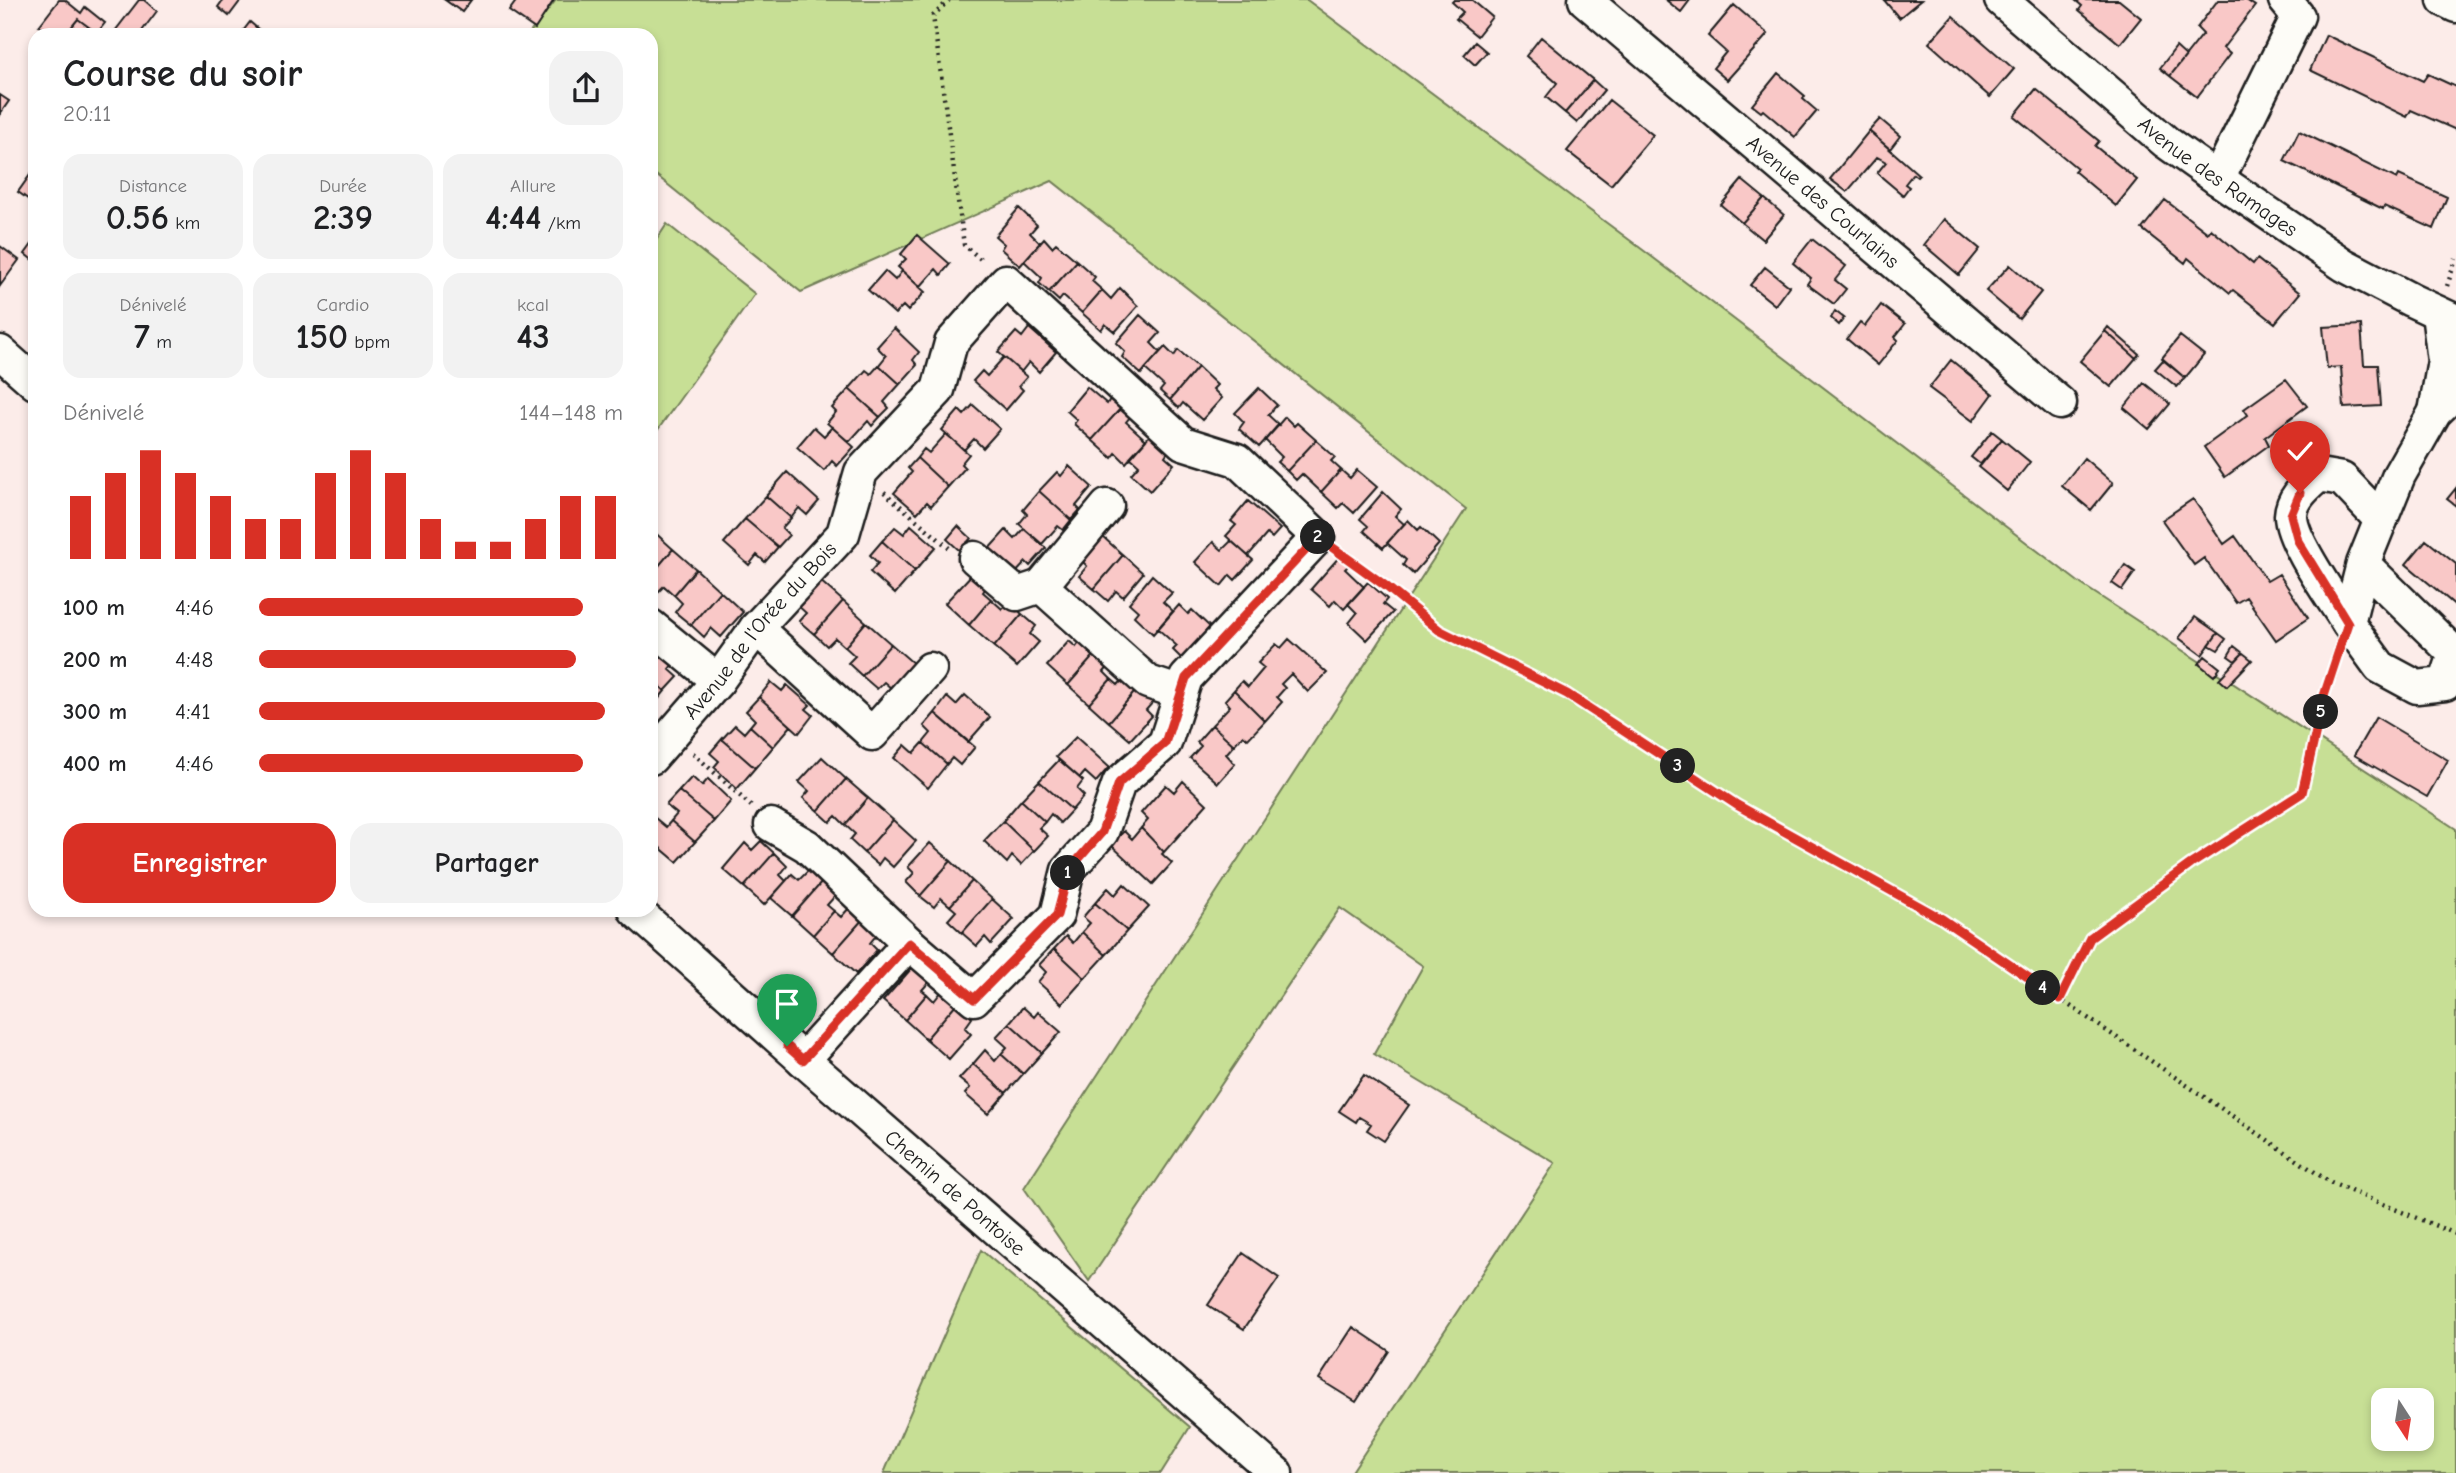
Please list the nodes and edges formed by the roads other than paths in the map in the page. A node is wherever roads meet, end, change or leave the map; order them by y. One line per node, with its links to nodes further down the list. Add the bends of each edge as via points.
1 (1585, 0): 11 (street, Avenue des Courlains)
2 (2001, 0): 6 (street, Avenue des Ramages, via 2166,142)
3 (2444, 0): 5 (street)
4 (2296, 5): 6 (street)
5 (2456, 6)
6 (2218, 179): 7 (street, Avenue des Ramages, via 2344,265)
7 (2447, 317): 10 (street)
8 (0, 352): 9 (street)
9 (28, 377)
10 (2445, 402): 13 (street, via 2399,475)
11 (2060, 403)
12 (1107, 506): 16 (street)
13 (2381, 520): 15 (street); 17 (street, via 2342,479 2319,475 2300,493 2291,515 2298,541)
14 (975, 558): 16 (street, via 1017,594)
15 (2363, 564): 17 (street); 17 (street, via 2455,654 2445,684 2417,687 2380,667)
16 (1041, 586): 22 (street, via 1148,682)
17 (2348, 623)
18 (756, 628): 20 (street, via 872,734); 21 (street, Avenue de l'Orée du Bois); 22 (street, Avenue de l'Orée du Bois, via 843,534 861,472 939,390 951,343 1006,281 1183,443 1237,460 1318,537 1186,678)
19 (658, 632): 21 (street)
20 (930, 669)
21 (718, 681): 23 (street, Avenue de l'Orée du Bois)
22 (1181, 693): 26 (street, via 1165,743 1119,783 1102,832 1069,870 1057,915 974,999)
23 (658, 750)
24 (771, 825): 26 (street, via 807,846)
25 (643, 917): 27 (street, Chemin de Pontoise)
26 (909, 943): 27 (street)
27 (803, 1060): 28 (street, Chemin de Pontoise)
28 (1276, 1473)

